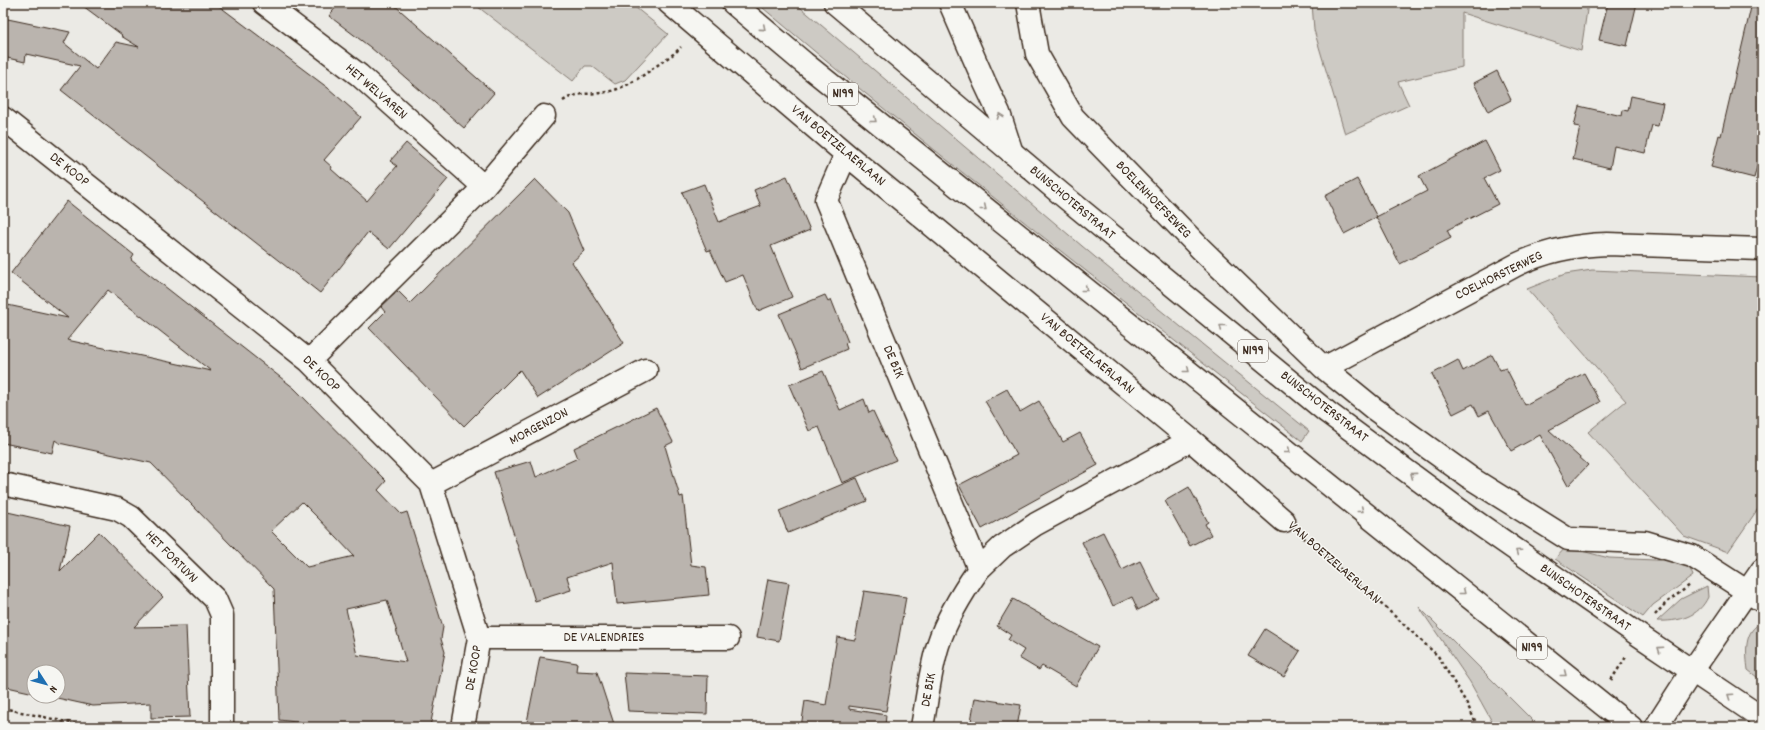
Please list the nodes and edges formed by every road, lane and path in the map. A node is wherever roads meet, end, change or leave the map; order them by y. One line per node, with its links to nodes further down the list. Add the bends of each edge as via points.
1 (264, 3): 12 (street, HET WELVAREN, via 359,75)
2 (669, 3): 7 (street, VAN BOETZELAERLAAN)
3 (733, 3): 34 (street, N199, one-way to 34)
4 (836, 3): 10 (street, BUNSCHOTERSTRAAT / N199)
5 (950, 3): 10 (street, one-way to 5, via 999,113)
6 (1028, 3): 15 (street, BOELENHOEFSEWEG, via 1037,54 1073,117 1201,249)
7 (699, 28): 8 (path, via 675,53 630,83 611,91 572,95); 11 (street, VAN BOETZELAERLAAN)
8 (544, 116): 12 (street)
9 (3, 118): 14 (street, DE KOOP)
10 (1012, 153): 26 (street, BUNSCHOTERSTRAAT / N199, one-way to 10, via 1473,520 1327,412)
11 (846, 154): 17 (street, VAN BOETZELAERLAAN); 21 (street, DE BIK, via 826,200)
12 (484, 187): 14 (street)
13 (1762, 249): 15 (street, COELHORSTERWEG, via 1607,244 1575,247 1533,256)
14 (309, 361): 19 (street, DE KOOP)
15 (1324, 368): 23 (street, via 1373,408 1469,477 1568,539 1645,542 1692,556)
16 (646, 370): 19 (street, MORGENZON)
17 (1191, 440): 20 (street, VAN BOETZELAERLAAN); 21 (street, DE BIK, via 1036,524 1002,547)
18 (3, 484): 30 (street, HET FORTUYN, via 117,509 131,517 214,599 222,615)
19 (431, 484): 24 (street, DE KOOP)
20 (1284, 521): 33 (path, VAN BOETZELAERLAAN, via 1438,656)
21 (979, 569): 32 (street, DE BIK, via 963,592 938,645)
22 (1762, 570): 23 (street)
23 (1755, 596): 26 (street)
24 (479, 638): 25 (street, DE VALENDRIES); 31 (street, DE KOOP)
25 (728, 638)
26 (1692, 671): 28 (street, BUNSCHOTERSTRAAT / N199, one-way to 26); 35 (street)
27 (3, 708): 29 (path)
28 (1762, 718)
29 (89, 727)
30 (222, 727)
31 (463, 727)
32 (922, 727)
33 (1478, 727)
34 (1631, 727)
35 (1656, 727)

